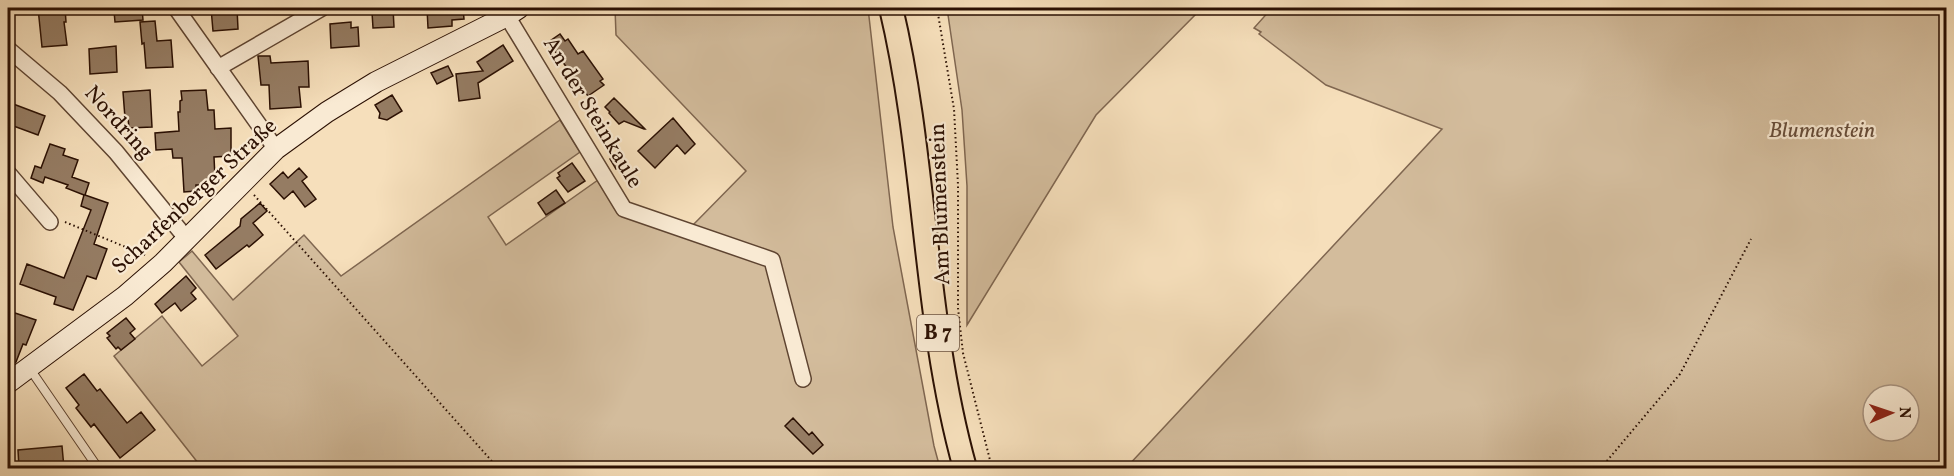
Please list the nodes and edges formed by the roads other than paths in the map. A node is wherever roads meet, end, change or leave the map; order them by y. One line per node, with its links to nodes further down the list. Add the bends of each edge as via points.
1 (176, 8): 6 (street)
2 (322, 8): 6 (street)
3 (891, 8): 15 (main road, B 7, via 908,100 940,353)
4 (513, 12): 7 (street, Scharfenberger Straße, via 376,82); 12 (street, An der Steinkaule, via 624,209 772,260)
5 (8, 49): 10 (street, Nordring, via 60,93 116,152)
6 (218, 68): 7 (street)
7 (276, 149): 10 (street, Scharfenberger Straße)
8 (8, 173): 9 (street)
9 (50, 222)
10 (186, 238): 11 (street, Scharfenberger Straße, via 93,321)
11 (29, 368): 13 (street, Scharfenberger Straße); 14 (lane)
12 (803, 379)
13 (8, 384)
14 (98, 468)
15 (965, 468)

